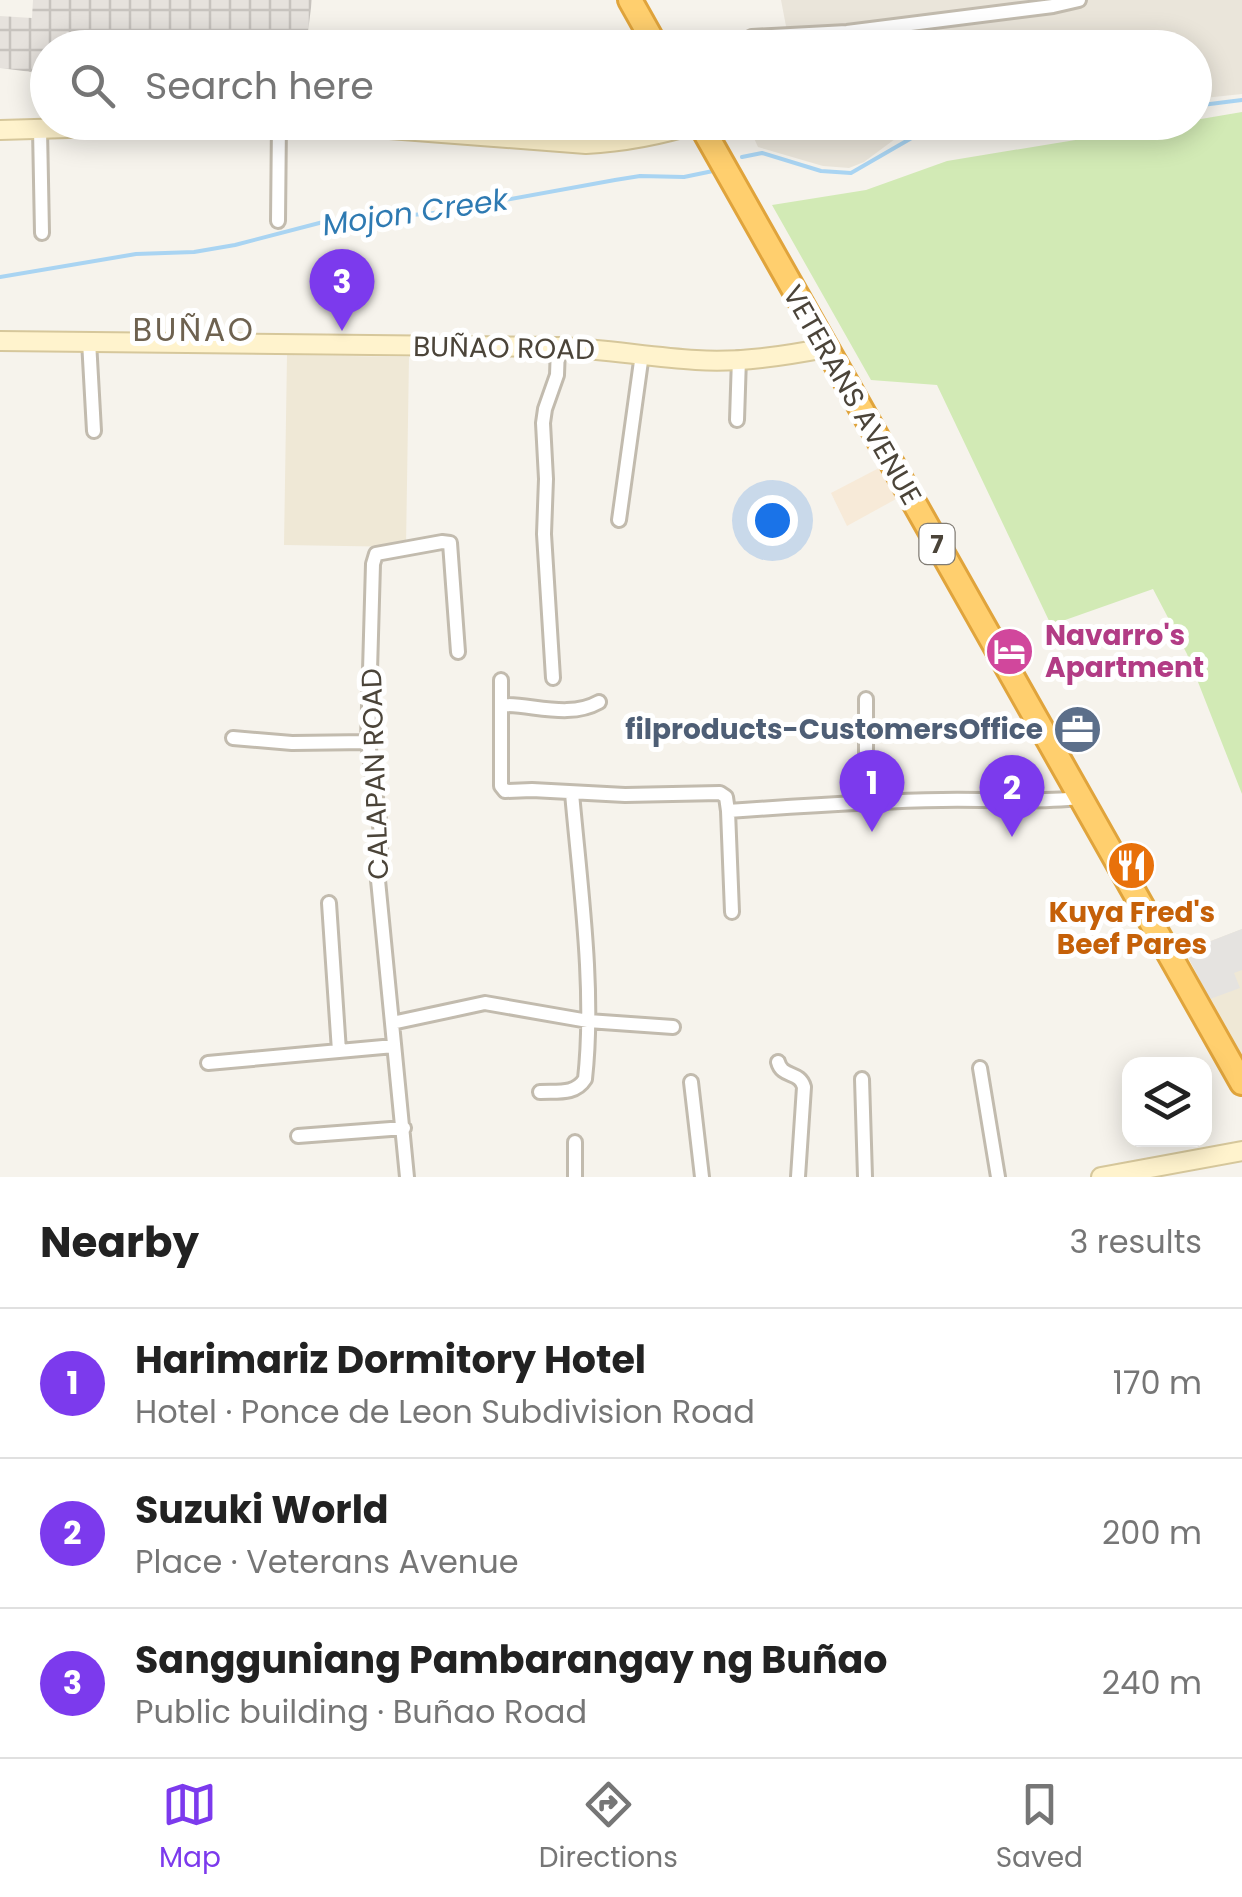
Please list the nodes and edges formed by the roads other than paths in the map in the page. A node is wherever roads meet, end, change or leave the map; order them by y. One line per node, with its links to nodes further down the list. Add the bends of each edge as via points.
1 (630, 0): 3 (highway)
2 (1079, 0): 4 (street)
3 (647, 30)
4 (864, 30)
5 (30, 129): 6 (street)
6 (0, 130)
7 (40, 140): 13 (street)
8 (276, 140): 12 (street)
9 (534, 140): 10 (street)
10 (637, 140)
11 (708, 140): 17 (highway, VETERANS AVENUE / 7)
12 (278, 222)
13 (42, 233)
14 (0, 341): 15 (street, BUÑAO ROAD)
15 (89, 341): 16 (street, BUÑAO ROAD); 21 (street)
16 (558, 347): 18 (street, BUÑAO ROAD); 24 (street, via 544,424)
17 (826, 348): 19 (street, BUÑAO ROAD); 32 (highway, VETERANS AVENUE / 7)
18 (642, 354): 19 (street, BUÑAO ROAD); 22 (street)
19 (740, 358): 20 (street)
20 (737, 420)
21 (94, 431)
22 (619, 520)
23 (458, 652): 30 (street, CALAPAN ROAD, via 450,544 376,554)
24 (553, 678)
25 (500, 680): 28 (street)
26 (866, 699): 33 (street)
27 (599, 702): 28 (street, via 546,710)
28 (500, 706): 31 (street, via 502,789)
29 (233, 738): 30 (street)
30 (368, 742): 38 (street, CALAPAN ROAD, via 381,833 378,880)
31 (572, 793): 34 (street, via 720,793); 37 (street)
32 (1080, 798): 33 (street); 47 (highway, VETERANS AVENUE / 7)
33 (866, 802): 34 (street)
34 (728, 812): 36 (street)
35 (329, 903): 41 (street)
36 (732, 912)
37 (588, 1021): 38 (street, via 486,1003); 39 (street); 48 (street, via 580,1087)
38 (392, 1023): 40 (street, CALAPAN ROAD)
39 (673, 1027)
40 (394, 1046): 41 (street); 49 (street, CALAPAN ROAD)
41 (339, 1052): 43 (street)
42 (778, 1062): 56 (street, via 804,1087)
43 (208, 1063)
44 (980, 1068): 58 (street)
45 (862, 1079): 57 (street)
46 (691, 1082): 55 (street)
47 (1242, 1083)
48 (540, 1092)
49 (404, 1128): 50 (street); 53 (street, CALAPAN ROAD)
50 (298, 1136)
51 (574, 1142): 54 (street)
52 (1242, 1151): 59 (street)
53 (408, 1177)
54 (575, 1177)
55 (702, 1177)
56 (798, 1177)
57 (865, 1177)
58 (998, 1177)
59 (1101, 1177)

